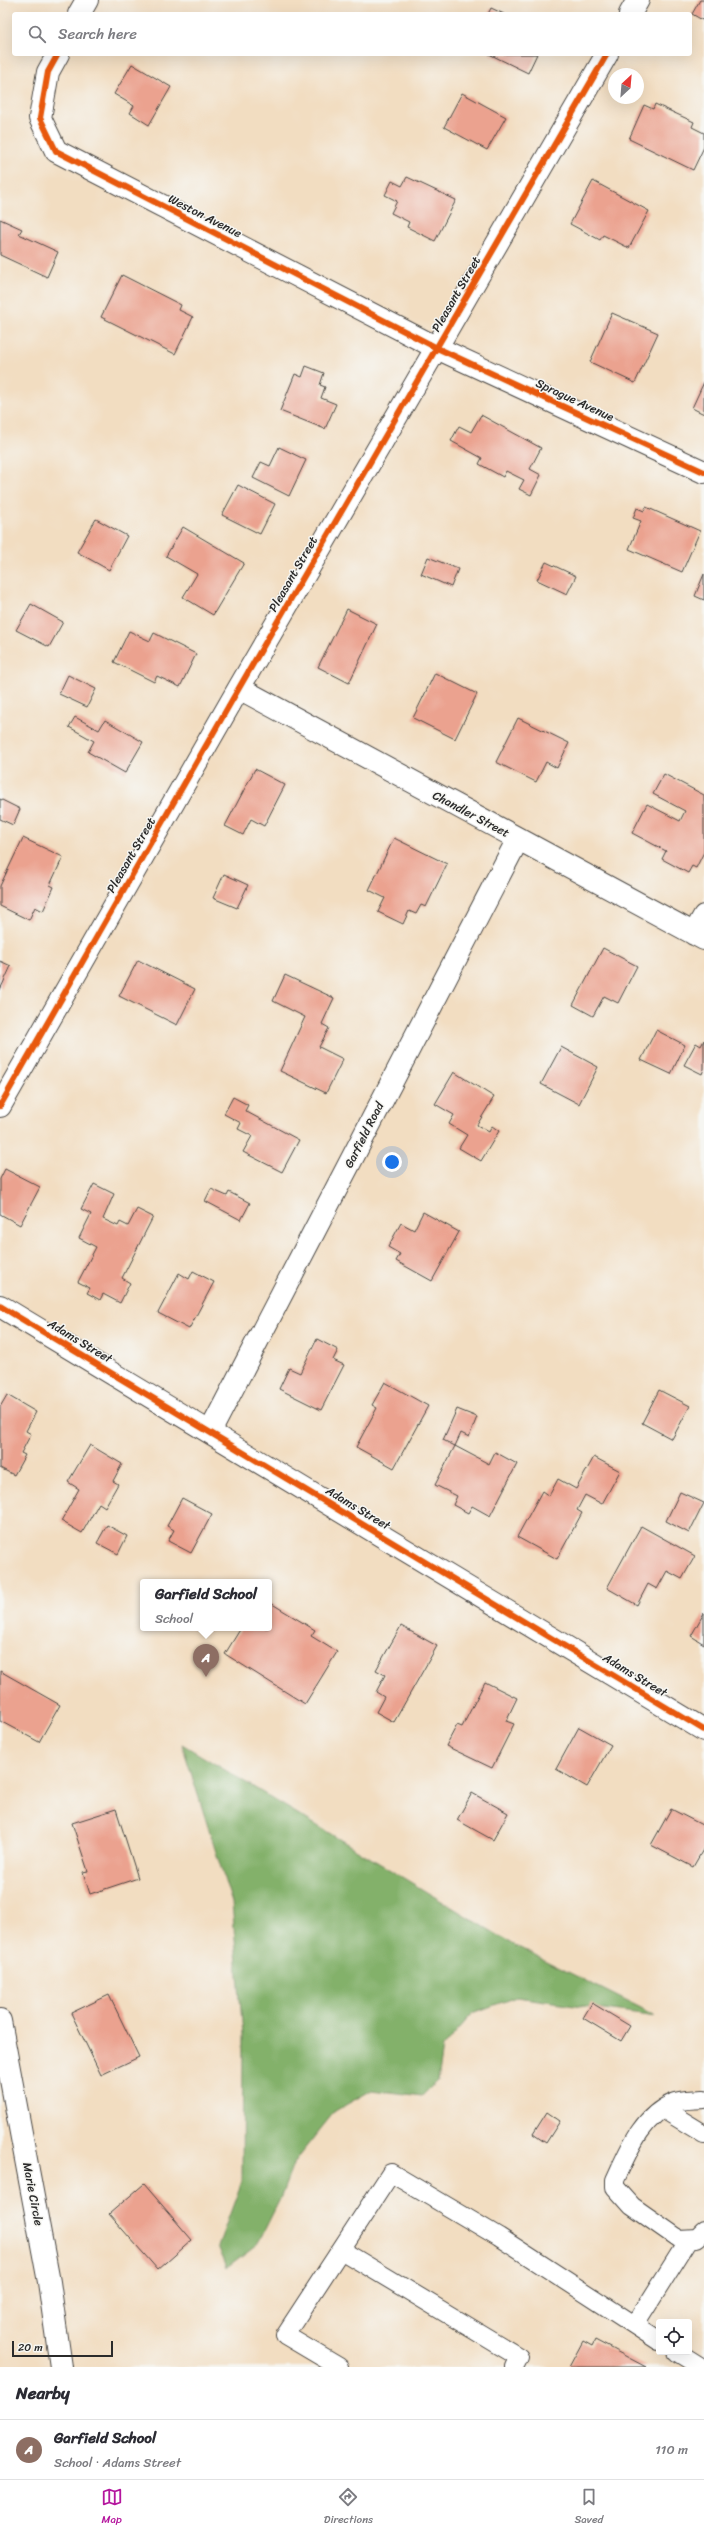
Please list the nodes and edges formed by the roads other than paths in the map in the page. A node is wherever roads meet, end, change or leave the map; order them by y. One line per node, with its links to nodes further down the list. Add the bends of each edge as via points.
1 (87, 0): 3 (street)
2 (638, 0): 4 (street)
3 (80, 12)
4 (631, 12)
5 (57, 56): 7 (street, Weston Avenue, via 48,72 40,118 56,151)
6 (606, 56): 7 (street, Pleasant Street)
7 (437, 348): 8 (street, Sprague Avenue); 9 (street, Pleasant Street)
8 (704, 472)
9 (238, 688): 10 (street, Chandler Street); 12 (street, Pleasant Street)
10 (518, 839): 11 (street, Chandler Street); 14 (street, Garfield Road)
11 (701, 930)
12 (0, 1106)
13 (0, 1306): 14 (street, Adams Street)
14 (210, 1432): 15 (street, Adams Street)
15 (704, 1730)
16 (0, 2021): 25 (street, Marie Circle, via 49,2282)
17 (704, 2099): 18 (lane, via 674,2103)
18 (663, 2109): 19 (lane); 20 (lane, via 650,2117 637,2135 614,2180 615,2187 632,2206 679,2239)
19 (704, 2134)
20 (699, 2238): 22 (lane)
21 (341, 2250): 22 (lane, via 391,2173 499,2237); 26 (lane, via 285,2335); 27 (lane, via 519,2357)
22 (636, 2325): 23 (lane)
23 (656, 2339)
24 (682, 2355): 28 (lane)
25 (61, 2367)
26 (339, 2367)
27 (514, 2367)
28 (701, 2367)

